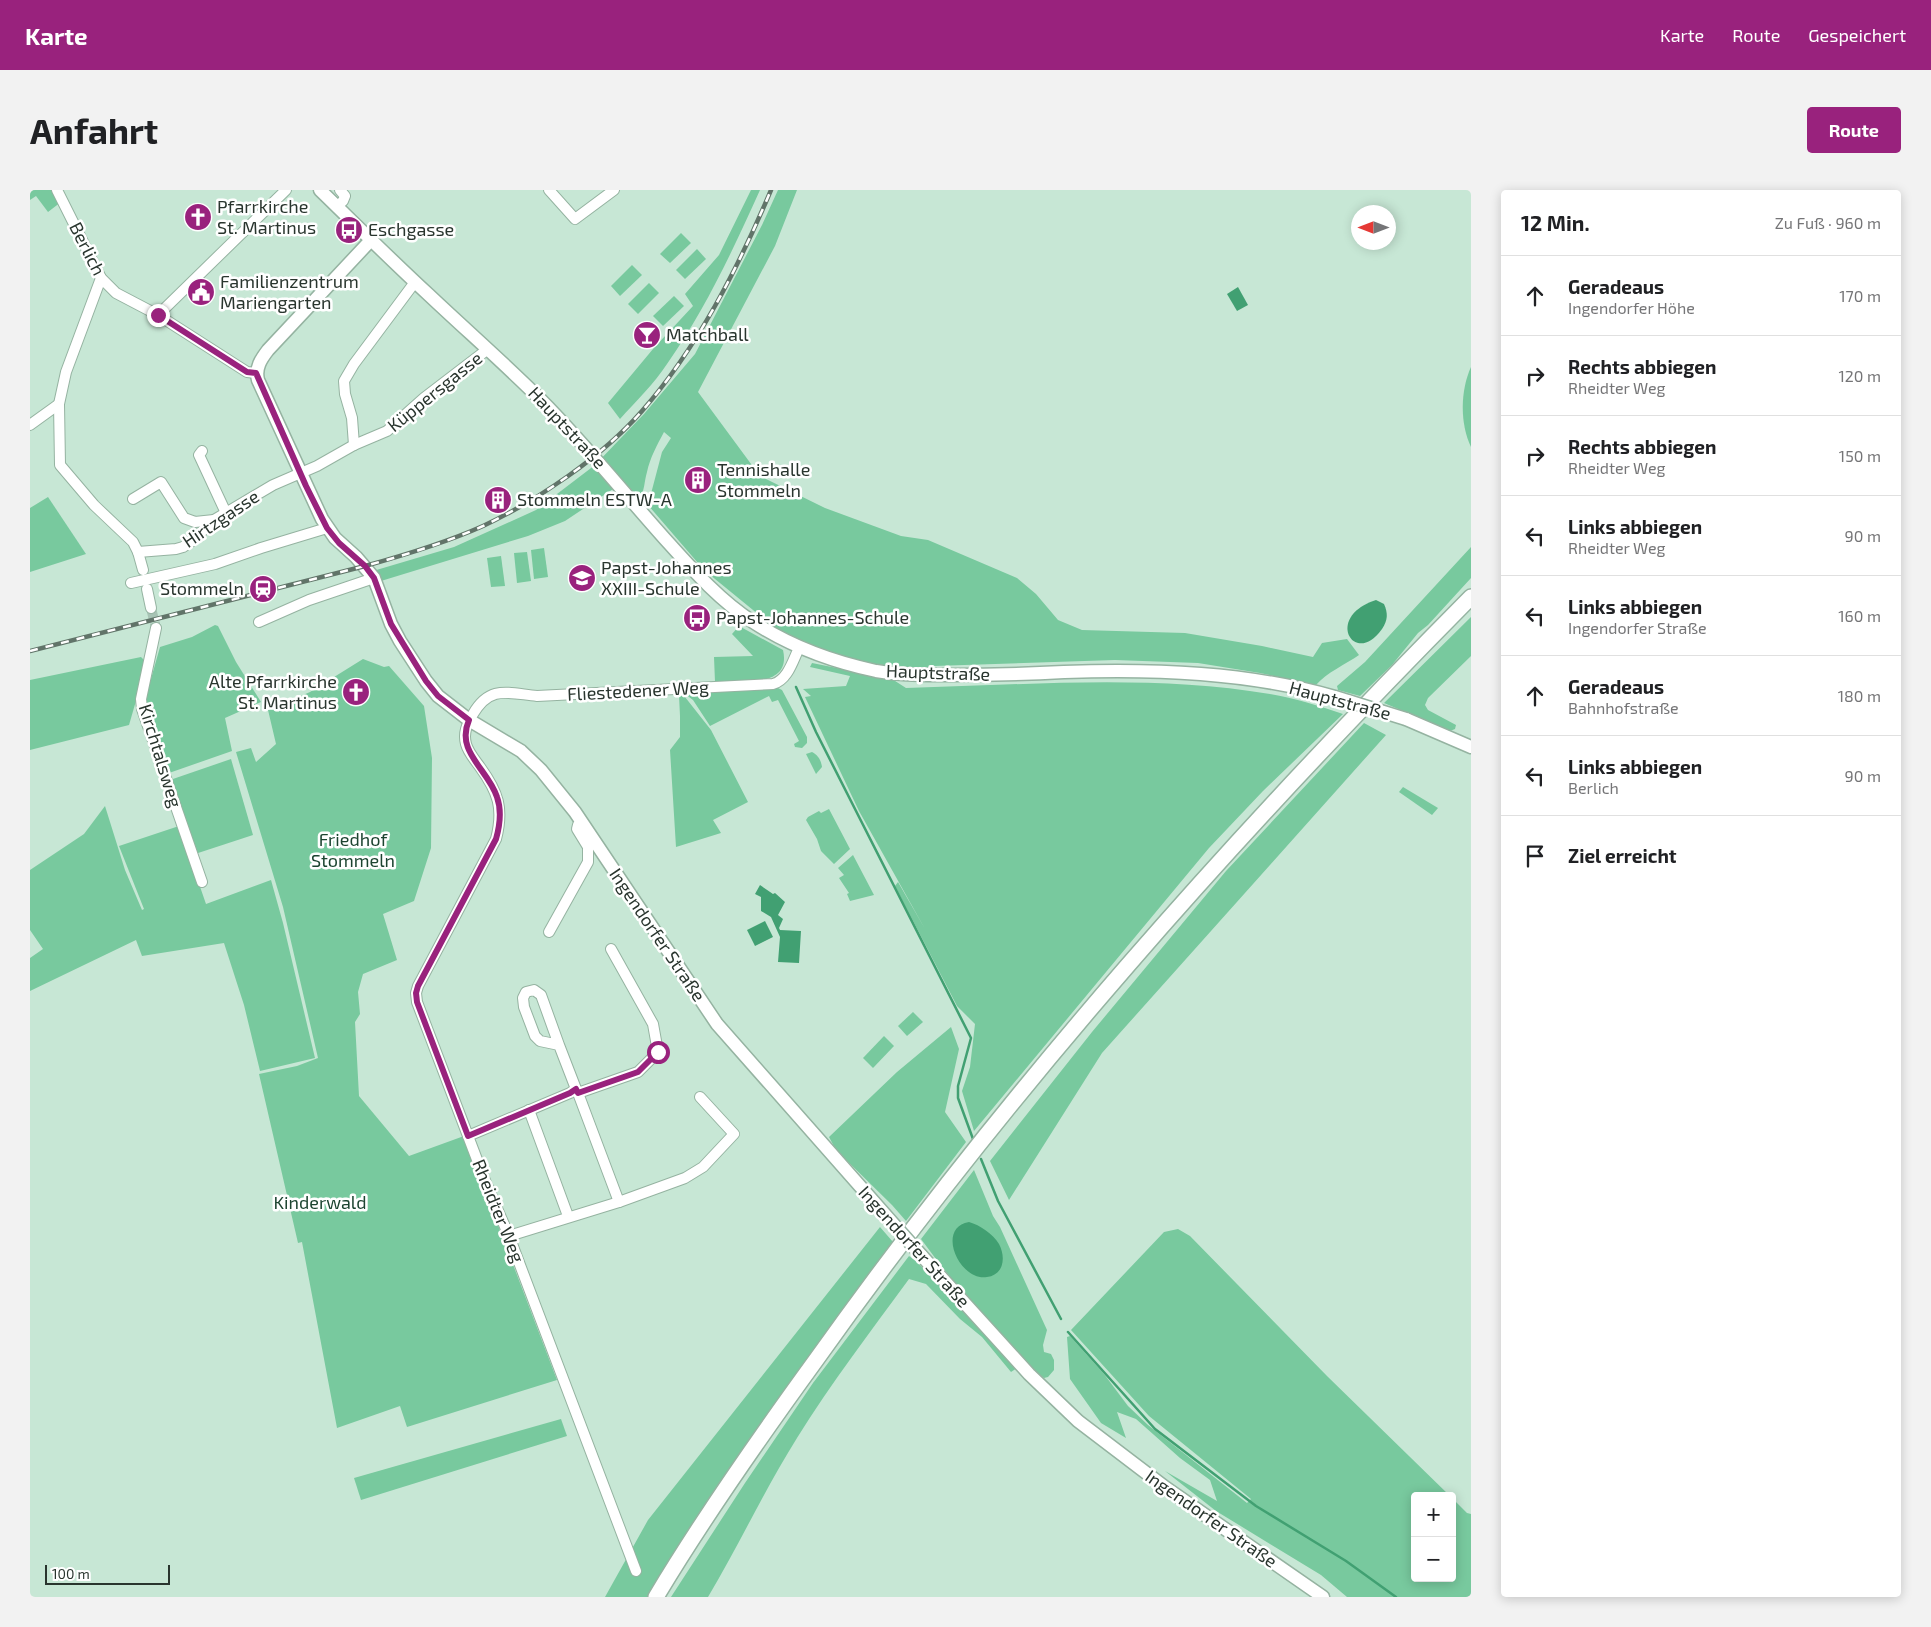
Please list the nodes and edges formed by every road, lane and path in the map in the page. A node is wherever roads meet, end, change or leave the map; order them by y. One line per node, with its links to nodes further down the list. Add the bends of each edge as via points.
1 (57, 190): 9 (street, Berlich)
2 (286, 190): 11 (street)
3 (320, 190): 7 (street, Hauptstraße)
4 (340, 190): 7 (street, via 345,196)
5 (549, 190): 6 (street, via 575,219)
6 (614, 190)
7 (337, 206): 8 (street, Hauptstraße)
8 (371, 240): 10 (street, Hauptstraße); 13 (street, via 268,350)
9 (101, 278): 11 (street, Berlich, via 116,293); 14 (street, via 66,372)
10 (415, 282): 12 (street, Hauptstraße); 16 (street, via 344,381)
11 (158, 315): 13 (street, Berlich, via 247,372)
12 (488, 349): 16 (street, Küppersgasse, via 387,431); 32 (street, Hauptstraße, via 584,445 701,578 752,622)
13 (256, 373): 18 (street, Ingendorfer Straße)
14 (59, 404): 15 (street); 23 (street, via 60,465 94,505 133,542)
15 (30, 424)
16 (354, 445): 18 (street, Küppersgasse)
17 (202, 451): 20 (street, via 199,456)
18 (300, 473): 20 (street, Hirtzgasse); 22 (street, Ingendorfer Straße)
19 (133, 499): 21 (street, via 161,482 184,518 195,522)
20 (226, 513): 21 (street, Hirtzgasse)
21 (214, 520): 23 (street, Hirtzgasse, via 183,547)
22 (327, 528): 25 (street, Ingendorfer Straße); 26 (street, via 215,564)
23 (138, 552): 24 (street)
24 (142, 570)
25 (374, 578): 30 (street, via 309,600); 33 (street, Ingendorfer Straße, via 391,624 426,681 438,696)
26 (131, 583)
27 (147, 589): 29 (street)
28 (1471, 597): 48 (main road, via 1335,737 1184,901 983,1138 890,1257 764,1432)
29 (151, 608)
30 (259, 622)
31 (156, 628): 36 (street, Kirchtalsweg, via 141,699 142,709)
32 (799, 648): 33 (street, Fliestedener Weg, via 786,675 773,684 537,696 503,692 488,696); 34 (street, Hauptstraße, bridge, via 874,670 905,675 1157,671 1271,683 1335,697 1406,719)
33 (469, 720): 35 (street, Ingendorfer Straße, via 530,758); 43 (street, Rheidter Weg, via 466,746 497,796 500,824 496,839 416,993)
34 (1471, 747)
35 (581, 822): 37 (street, Ingendorfer Straße, via 577,829 588,847 588,862); 49 (street, Ingendorfer Straße, bridge, via 717,1024 1029,1374 1112,1449)
36 (202, 882)
37 (549, 932)
38 (611, 950): 40 (street, via 652,1024 658,1052 638,1072)
39 (559, 1045): 39 (street, via 540,1041 535,1036 524,1007 526,992 534,990 540,995); 40 (street)
40 (577, 1091): 42 (street); 44 (street)
41 (700, 1097): 44 (street, via 734,1134 703,1167 685,1178)
42 (530, 1110): 43 (street); 45 (street)
43 (468, 1136): 46 (street, Rheidter Weg)
44 (619, 1202): 45 (street)
45 (568, 1216): 46 (street)
46 (509, 1236): 47 (street, Rheidter Weg)
47 (636, 1571)
48 (656, 1597)
49 (1323, 1597)

